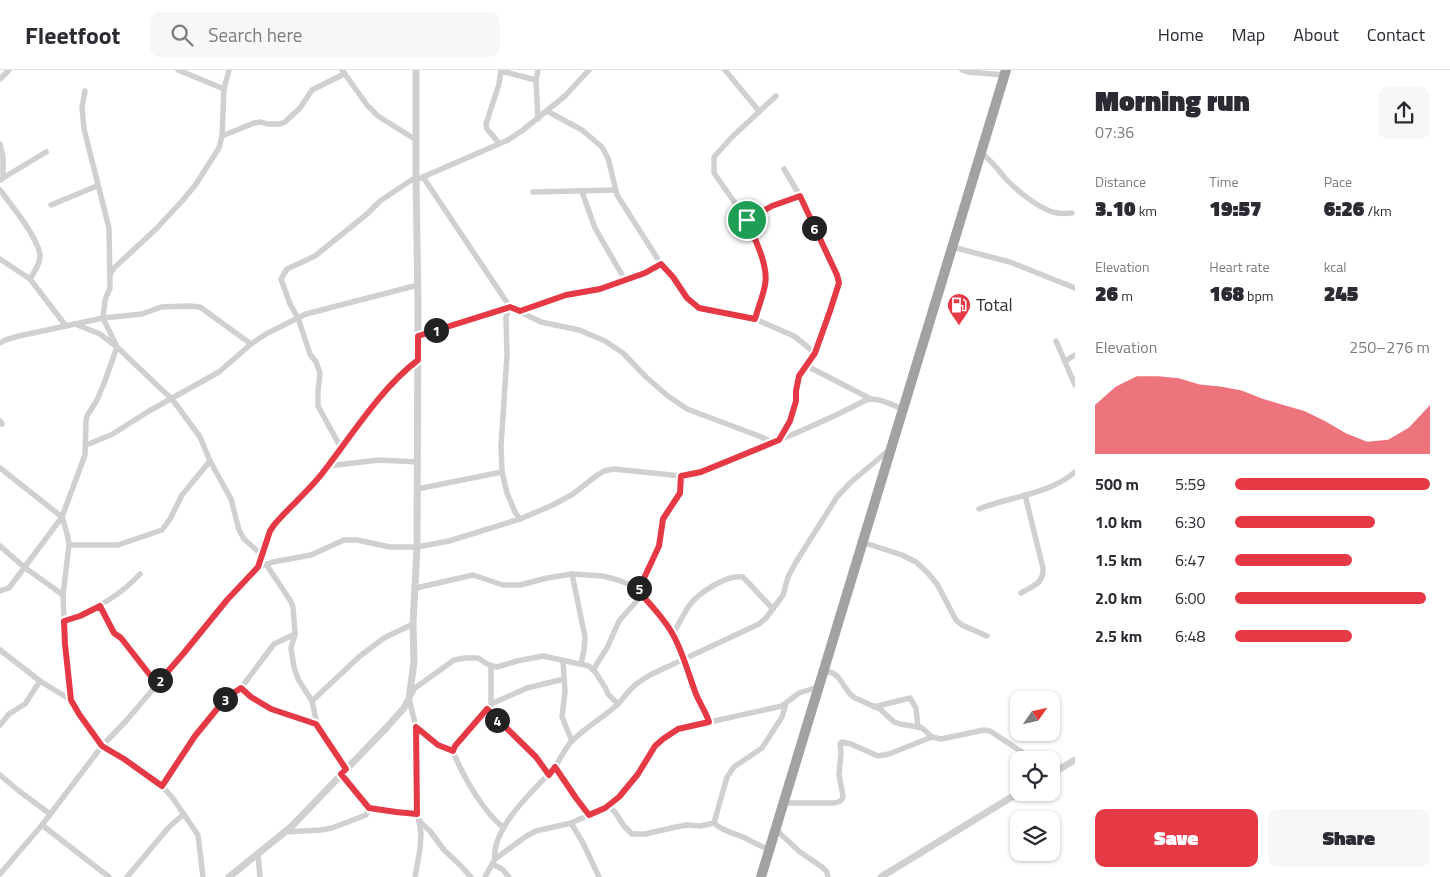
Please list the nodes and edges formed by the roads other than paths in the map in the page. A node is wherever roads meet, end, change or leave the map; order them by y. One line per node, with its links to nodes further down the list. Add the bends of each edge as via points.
1 (7, 70): 12 (street)
2 (178, 70): 14 (street)
3 (229, 70): 14 (street)
4 (416, 70): 21 (street)
5 (501, 70): 13 (street); 23 (street, via 486,124)
6 (538, 70): 13 (street)
7 (589, 70): 17 (street)
8 (726, 70): 18 (street)
9 (962, 70): 11 (street)
10 (343, 72): 20 (street, via 312,90 300,108 284,122 254,123); 21 (street, via 378,116)
11 (1005, 73): 25 (highway)
12 (0, 79)
13 (536, 80): 19 (street)
14 (224, 89): 20 (street)
15 (85, 91): 29 (street, via 82,108 84,129)
16 (776, 96): 18 (street)
17 (547, 111): 19 (street); 31 (street, via 582,130 602,147 608,158)
18 (759, 111): 37 (street, via 714,157 713,164 714,173)
19 (538, 119): 23 (street)
20 (222, 136): 41 (street, via 218,148 191,189)
21 (416, 140): 27 (street)
22 (0, 144): 28 (street, via 3,157)
23 (499, 144): 27 (street)
24 (46, 152): 28 (street)
25 (980, 152): 36 (street, via 1015,188 1032,200 1057,213); 38 (highway)
26 (784, 170): 34 (street)
27 (418, 178): 44 (street); 46 (street); 49 (street, via 380,201 315,256 286,269 281,279)
28 (1, 179)
29 (98, 186): 35 (street); 41 (street, via 109,228)
30 (0, 190): 42 (street, via 36,243 40,255 38,267)
31 (615, 190): 33 (street); 40 (street)
32 (533, 192): 33 (street)
33 (582, 192): 43 (street, via 595,228)
34 (800, 196): 37 (street); 58 (street, via 839,283)
35 (51, 205)
36 (1072, 213)
37 (747, 220): 50 (street, via 763,261 766,283)
38 (952, 247): 45 (street, via 1010,262); 66 (highway)
39 (0, 259): 42 (street)
40 (661, 264): 43 (street); 50 (street, via 687,298 699,308)
41 (110, 275): 48 (street)
42 (30, 279): 52 (street)
43 (625, 280): 47 (street)
44 (418, 285): 49 (street); 53 (street)
45 (1075, 288)
46 (510, 307): 47 (street); 53 (street); 78 (street, via 506,317)
47 (520, 311): 70 (street, via 541,322 579,330 605,341 687,409)
48 (103, 318): 51 (street); 56 (street, via 142,314 161,307 200,307); 57 (street)
49 (298, 318): 56 (street); 72 (street, via 320,373 318,406)
50 (755, 319): 58 (street, via 794,336)
51 (75, 324): 52 (street); 57 (street, via 100,334)
52 (66, 326): 55 (street)
53 (418, 336): 60 (street)
54 (1056, 342): 61 (street)
55 (0, 343)
56 (251, 344): 64 (street, via 219,372)
57 (117, 347): 64 (street); 71 (street, via 97,400 87,416)
58 (815, 353): 62 (street)
59 (1075, 355): 61 (street)
60 (418, 360): 72 (street, via 396,379); 75 (street)
61 (1065, 361): 63 (street)
62 (807, 366): 65 (street); 67 (street, via 799,376)
63 (1075, 385)
64 (172, 399): 71 (street, via 111,435); 74 (street, via 200,437)
65 (871, 399): 66 (street); 68 (street)
66 (903, 409): 73 (highway)
67 (790, 421): 68 (street); 69 (street)
68 (797, 433): 69 (street)
69 (779, 440): 70 (street)
70 (772, 442): 80 (street, via 701,472)
71 (86, 445): 84 (street)
72 (341, 448): 76 (street)
73 (890, 449): 86 (highway); 102 (street, via 837,497 796,562)
74 (210, 461): 87 (street, via 182,495 162,530 118,544); 90 (street, via 231,499 239,530)
75 (417, 462): 76 (street, via 379,460); 81 (street)
76 (328, 466): 90 (street, via 274,525)
77 (0, 468): 84 (street)
78 (502, 472): 81 (street); 85 (street, via 507,493)
79 (1075, 472): 82 (street, via 1058,484)
80 (681, 476): 85 (street, via 614,469 596,476 553,505); 98 (street, via 680,493 663,519 659,546)
81 (417, 489): 89 (street)
82 (1025, 495): 83 (street); 99 (street, via 1044,576)
83 (979, 509)
84 (62, 517): 87 (street); 92 (street)
85 (520, 519): 89 (street, via 450,541)
86 (862, 542): 107 (street, via 902,554 916,562 928,572 956,620); 114 (highway)
87 (69, 545): 100 (street)
88 (0, 546): 92 (street)
89 (417, 547): 91 (street, via 390,547 351,539 311,555); 96 (street)
90 (262, 555): 93 (street)
91 (266, 564): 93 (street); 105 (street, via 293,607)
92 (24, 567): 97 (street, via 9,588); 100 (street)
93 (258, 567): 117 (street)
94 (140, 574): 101 (street, via 116,597)
95 (572, 574): 96 (street, via 520,585 503,585 473,575); 98 (street, via 618,580); 111 (street, via 584,637)
96 (416, 588): 104 (street)
97 (0, 592)
98 (640, 593): 106 (street); 113 (street, via 619,620)
99 (1022, 593)
100 (63, 594): 103 (street)
101 (100, 606): 103 (street); 117 (street, via 114,633)
102 (773, 609): 106 (street, via 744,577 725,579 690,605); 109 (street, via 759,624)
103 (64, 621): 121 (street)
104 (413, 624): 120 (street, via 414,662); 122 (street, via 384,638 360,656)
105 (295, 634): 119 (street, via 274,644); 122 (street, via 291,648 294,667)
106 (673, 634): 109 (street)
107 (987, 636)
108 (0, 650): 116 (street)
109 (683, 660): 124 (street, via 643,680); 127 (street)
110 (564, 661): 111 (street); 112 (street, via 543,656); 115 (street)
111 (581, 664): 113 (street)
112 (491, 666): 120 (street, via 478,658 454,660 415,688); 125 (street)
113 (593, 670): 124 (street)
114 (823, 670): 118 (highway); 126 (street, via 838,677 855,698)
115 (564, 679): 125 (street, via 527,688); 133 (street, via 562,717)
116 (40, 681): 121 (street); 129 (street, via 25,704 9,714)
117 (157, 684): 134 (street)
118 (818, 687): 123 (street, via 799,693); 145 (highway)
119 (241, 688): 128 (street, via 271,709); 143 (street, via 226,698 195,736)
120 (409, 699): 130 (street); 140 (street)
121 (71, 700): 134 (street)
122 (312, 701): 128 (street)
123 (786, 703): 127 (street); 154 (street, via 782,716 762,748 734,767 727,776)
124 (618, 704): 133 (street)
125 (489, 706): 135 (street); 142 (street)
126 (874, 707): 131 (street, via 894,722); 131 (street, via 910,698 916,708)
127 (709, 722): 146 (street, via 678,729 663,739 638,774)
128 (316, 724): 140 (street)
129 (0, 725)
130 (416, 727): 135 (street, via 438,745); 150 (street)
131 (918, 727): 132 (street)
132 (932, 737): 136 (street, via 941,739 984,730); 145 (street, via 878,756 842,742 839,775 842,800 833,803)
133 (572, 741): 138 (street)
134 (102, 746): 143 (street); 148 (street)
135 (453, 751): 156 (street, via 475,794)
136 (1020, 751)
137 (1075, 760): 139 (street)
138 (555, 767): 142 (street); 151 (street)
139 (1060, 769)
140 (344, 772): 147 (street); 158 (street)
141 (0, 775): 148 (street)
142 (549, 775): 156 (street, via 523,800)
143 (162, 786): 149 (street)
144 (1010, 798): 175 (street)
145 (783, 803): 157 (highway)
146 (608, 806): 151 (street); 154 (street, via 632,834)
147 (369, 808): 150 (street); 158 (street, via 366,815 332,828)
148 (50, 814): 155 (street)
149 (184, 814): 164 (street); 165 (street, via 198,835)
150 (417, 814): 152 (street)
151 (589, 815): 153 (street)
152 (420, 821): 168 (street); 169 (street)
153 (571, 823): 161 (street, via 525,837); 172 (street)
154 (714, 823): 159 (street)
155 (42, 825): 162 (street); 163 (street)
156 (504, 828): 161 (street)
157 (775, 829): 159 (highway); 174 (street, via 822,867)
158 (284, 832): 160 (street)
159 (769, 849): 173 (highway)
160 (258, 854): 166 (street); 167 (street)
161 (493, 861): 170 (street); 171 (street)
162 (0, 874)
163 (109, 877)
164 (127, 877)
165 (204, 877)
166 (229, 877)
167 (260, 877)
168 (415, 877)
169 (471, 877)
170 (485, 877)
171 (509, 877)
172 (599, 877)
173 (761, 877)
174 (828, 877)
175 (881, 877)

